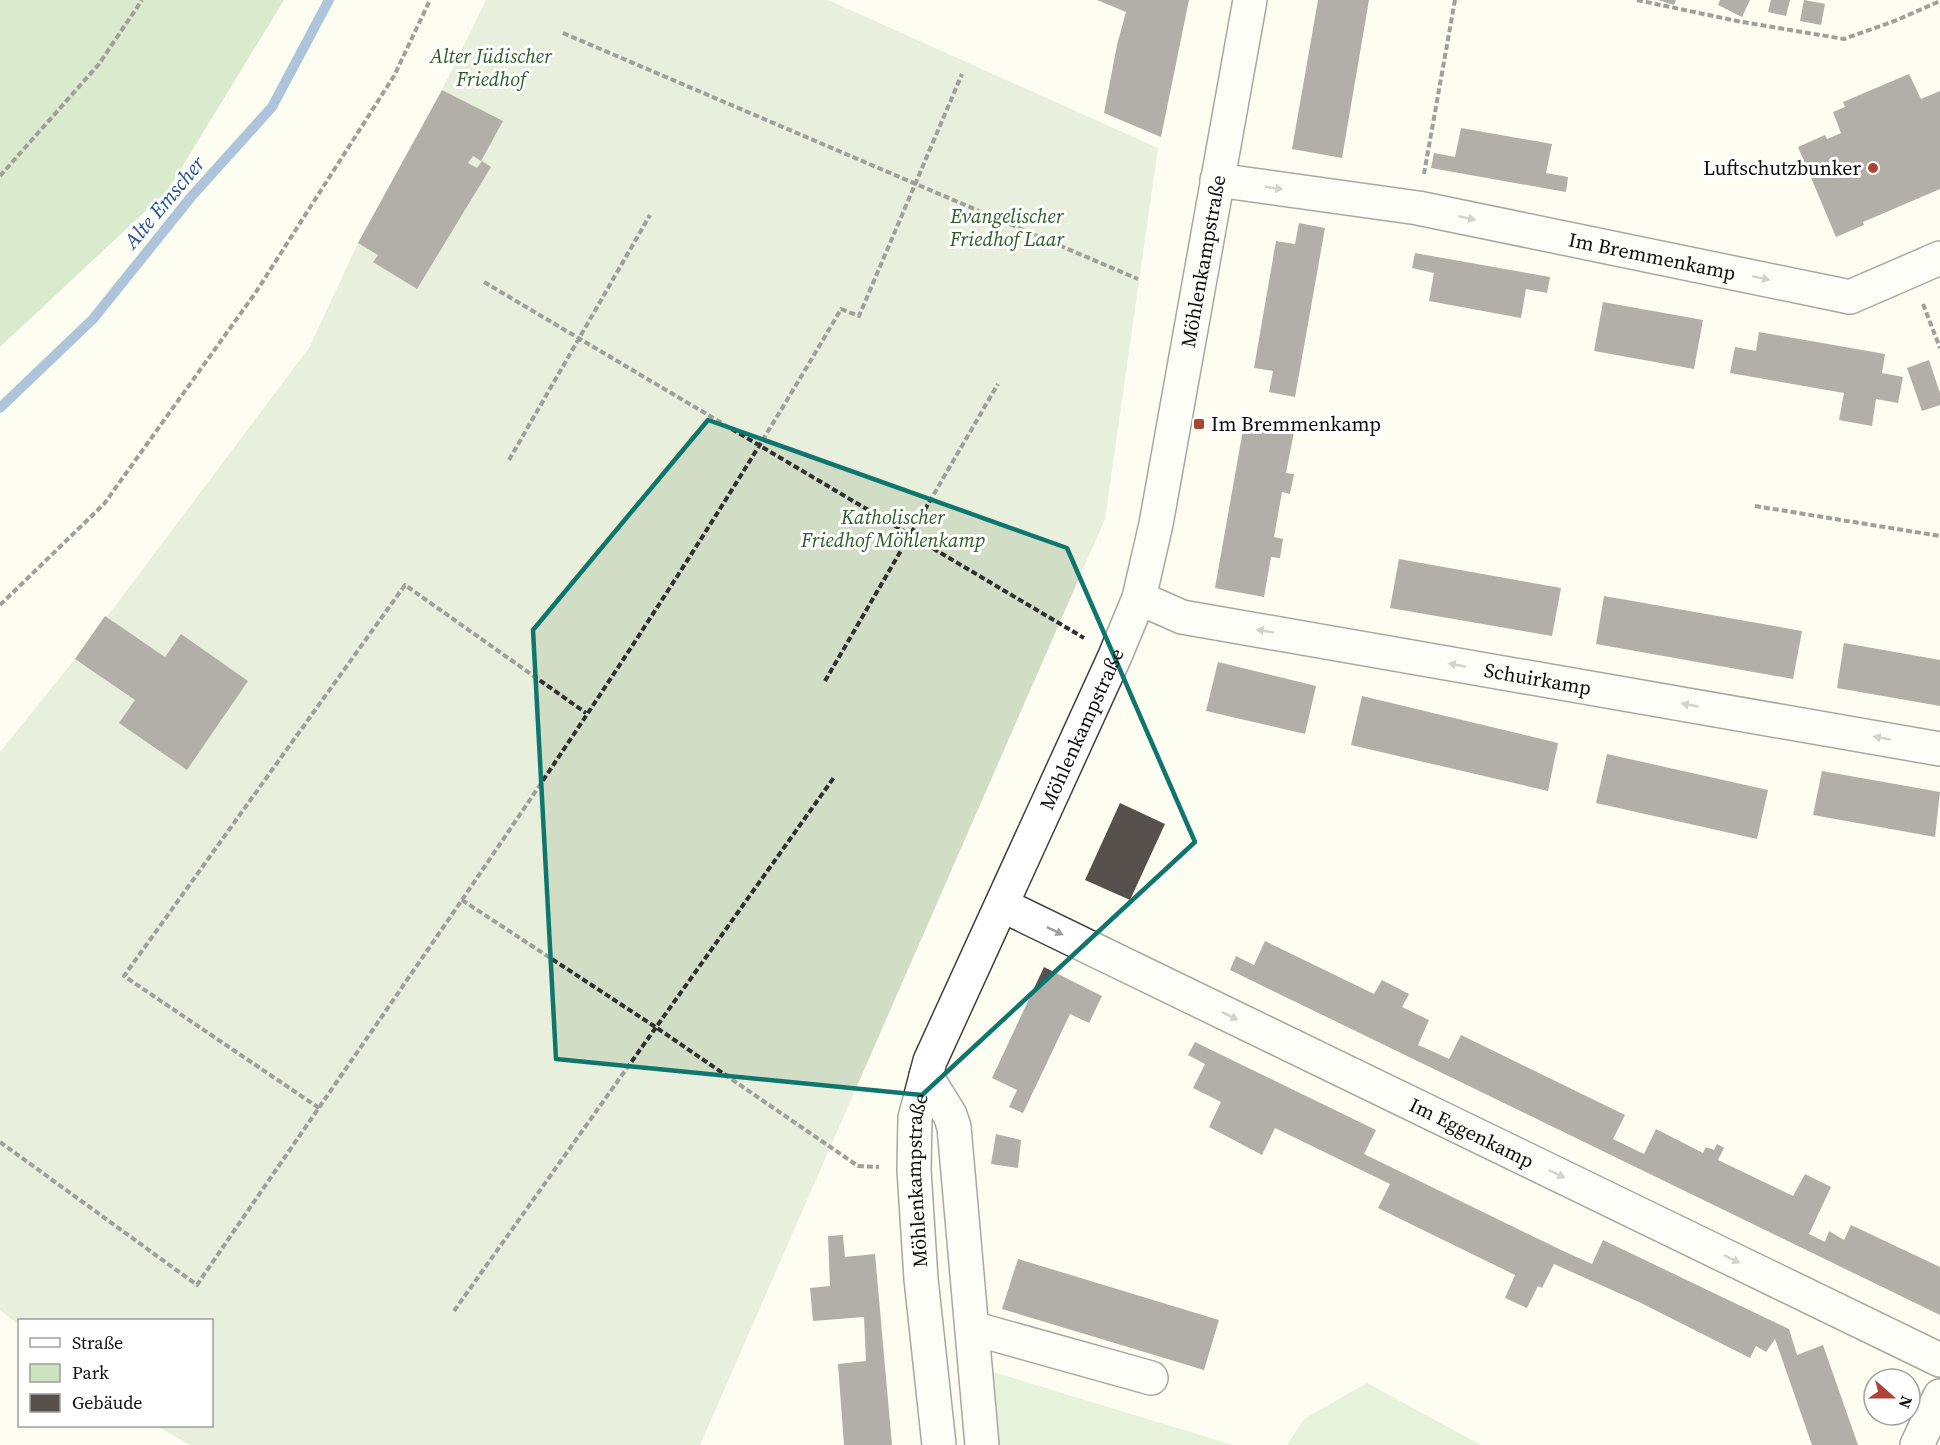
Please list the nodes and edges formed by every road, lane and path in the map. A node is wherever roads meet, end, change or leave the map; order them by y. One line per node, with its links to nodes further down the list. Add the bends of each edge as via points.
1 (142, 0): 9 (path, via 99,64)
2 (430, 0): 26 (path, via 394,76 256,292 104,504)
3 (1455, 0): 12 (path)
4 (1637, 0): 6 (path, via 1844,39)
5 (1248, 1): 10 (street, Möhlenkampstraße)
6 (1940, 1)
7 (563, 33): 11 (path)
8 (963, 74): 11 (path)
9 (0, 176)
10 (1216, 180): 12 (street, Im Bremmenkamp, one-way to 12); 25 (street, Möhlenkampstraße, via 1156,524)
11 (916, 184): 15 (path); 20 (path, via 859,316 841,309)
12 (1418, 208): 14 (street, Im Bremmenkamp, one-way to 14, via 1850,297)
13 (650, 215): 17 (path)
14 (1925, 265): 18 (path)
15 (1138, 279)
16 (484, 282): 17 (path)
17 (579, 338): 20 (path); 21 (path)
18 (1940, 348)
19 (998, 384): 23 (path)
20 (761, 446): 23 (path); 29 (path)
21 (509, 460)
22 (1755, 506): 24 (path)
23 (911, 535): 27 (path); 28 (path)
24 (1940, 536)
25 (1139, 598): 27 (street, Möhlenkampstraße); 30 (street, Schuirkamp, one-way to 25, via 1182,617)
26 (0, 605)
27 (1115, 656): 33 (street, Möhlenkampstraße)
28 (825, 681)
29 (586, 713): 32 (path); 36 (path, via 405,585 124,976)
30 (1940, 748)
31 (836, 776): 34 (path)
32 (462, 900): 34 (path); 36 (path)
33 (1002, 905): 35 (street, Möhlenkampstraße); 41 (street, Im Eggenkamp, one-way to 41)
34 (657, 1028): 38 (path, via 858,1166); 39 (path)
35 (926, 1076): 38 (street, Möhlenkampstraße, via 915,1118); 40 (street, via 954,1127)
36 (319, 1108): 37 (path, via 198,1285)
37 (0, 1142)
38 (914, 1170): 44 (street, Möhlenkampstraße)
39 (454, 1311)
40 (972, 1328): 42 (street); 45 (street)
41 (1940, 1360)
42 (1151, 1378)
43 (1940, 1396): 46 (street)
44 (939, 1445)
45 (982, 1445)
46 (1917, 1445)

